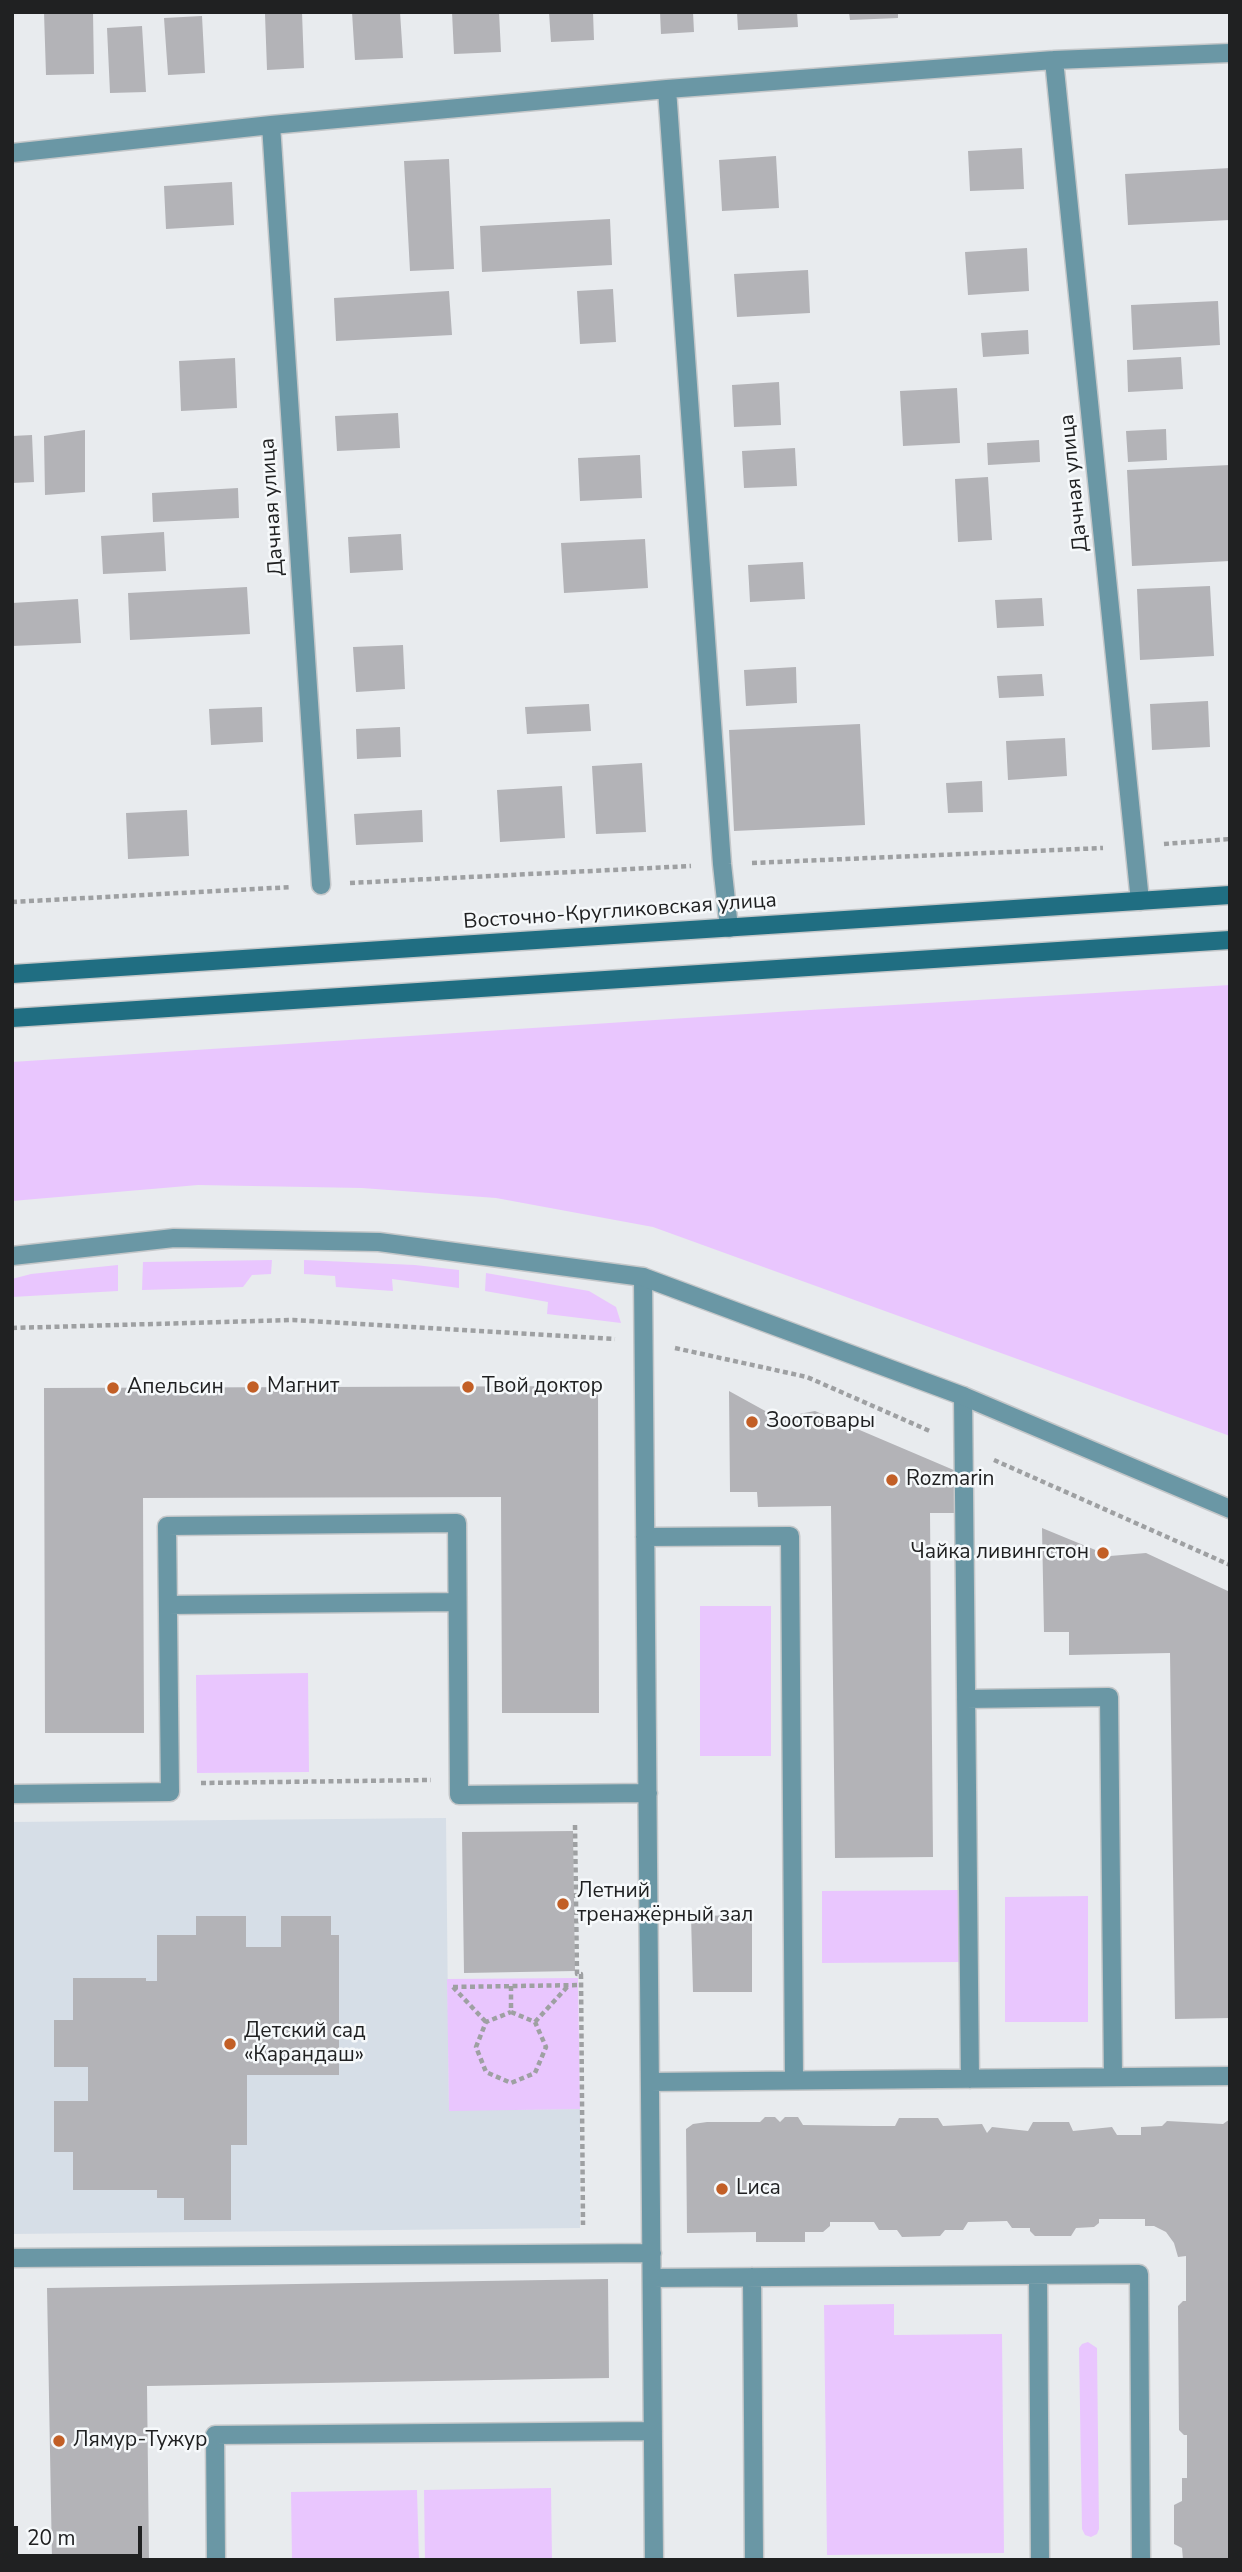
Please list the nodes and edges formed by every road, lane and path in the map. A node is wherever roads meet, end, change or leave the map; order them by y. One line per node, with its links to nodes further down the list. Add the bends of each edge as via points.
1 (1230, 53): 2 (street)
2 (1054, 60): 3 (street); 7 (street, Дачная улица)
3 (667, 89): 4 (street); 8 (street)
4 (271, 125): 5 (street); 9 (street, Дачная улица)
5 (12, 153)
6 (1230, 839): 7 (path)
7 (1135, 847): 8 (path); 11 (street, Дачная улица)
8 (722, 864): 9 (path); 13 (street)
9 (321, 885): 12 (path)
10 (1230, 895): 11 (main road, Восточно-Кругликовская улица)
11 (1140, 901): 13 (main road, Восточно-Кругликовская улица)
12 (12, 902)
13 (729, 928): 15 (main road, Восточно-Кругликовская улица)
14 (1230, 940): 16 (main road)
15 (12, 974)
16 (12, 1018)
17 (12, 1256): 18 (street, via 174,1238 379,1242)
18 (643, 1277): 19 (street); 21 (street)
19 (963, 1396): 20 (street); 24 (street)
20 (1230, 1509)
21 (645, 1538): 27 (street); 39 (street, via 790,1536)
22 (457, 1602): 23 (street); 23 (street, via 457,1523 167,1526); 25 (street)
23 (168, 1605): 26 (street)
24 (966, 1699): 37 (street, via 1109,1697); 38 (street)
25 (459, 1780): 26 (path); 29 (street, via 459,1795)
26 (170, 1783): 28 (street, via 170,1792)
27 (648, 1793): 29 (street); 40 (street)
28 (12, 1794)
29 (575, 1794): 30 (path, via 577,1974 581,1974)
30 (581, 1985): 32 (path); 41 (path)
31 (511, 1986): 32 (path); 33 (path); 34 (path, via 453,1987)
32 (568, 1986): 35 (path)
33 (511, 2012): 34 (path); 35 (path)
34 (486, 2022): 35 (path, via 476,2047 486,2072 511,2083 536,2073 546,2047)
35 (536, 2022)
36 (1230, 2076): 37 (street)
37 (1113, 2077): 38 (street)
38 (970, 2079): 39 (street)
39 (794, 2080): 40 (street)
40 (650, 2082): 42 (street)
41 (584, 2253): 42 (street); 43 (street)
42 (652, 2253): 46 (street)
43 (12, 2258)
44 (1038, 2275): 45 (street); 51 (street); 52 (street, via 1139,2274)
45 (751, 2277): 46 (street); 50 (street)
46 (652, 2278): 47 (street)
47 (653, 2431): 48 (street, via 215,2435); 49 (street)
48 (216, 2560)
49 (654, 2560)
50 (754, 2560)
51 (1040, 2560)
52 (1141, 2560)

